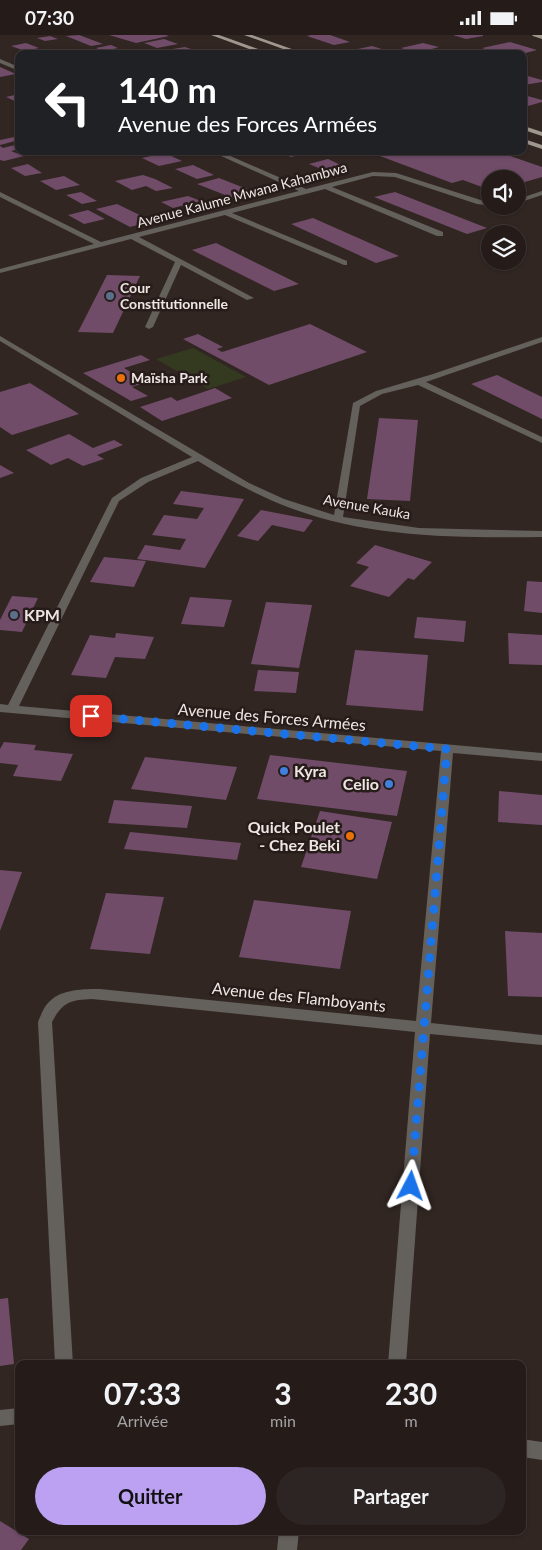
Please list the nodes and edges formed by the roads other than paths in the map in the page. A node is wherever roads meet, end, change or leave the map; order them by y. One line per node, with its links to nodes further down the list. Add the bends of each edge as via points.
1 (214, 35): 5 (main road)
2 (247, 35): 6 (main road)
3 (535, 35): 4 (main road)
4 (542, 37)
5 (257, 50)
6 (290, 50)
7 (0, 61): 8 (street)
8 (15, 67)
9 (527, 129): 10 (main road)
10 (542, 135)
11 (527, 142): 12 (main road)
12 (542, 147)
13 (222, 155): 15 (street)
14 (324, 186): 15 (street, Avenue Kalume Mwana Kahambwa); 19 (street, Avenue Kalume Mwana Kahambwa, via 386,173); 21 (street)
15 (304, 191): 20 (street, Avenue Kalume Mwana Kahambwa)
16 (542, 193): 18 (street)
17 (0, 194): 23 (street)
18 (526, 198)
19 (481, 203)
20 (225, 212): 22 (street, Avenue Kalume Mwana Kahambwa); 25 (street)
21 (440, 234)
22 (133, 237): 23 (street, Avenue Kalume Mwana Kahambwa); 24 (street)
23 (100, 245): 26 (street, Avenue Kalume Mwana Kahambwa)
24 (179, 260): 27 (street); 28 (street)
25 (344, 263)
26 (0, 271)
27 (250, 298)
28 (149, 327)
29 (0, 337): 35 (street, Avenue Kauka)
30 (542, 339): 31 (street)
31 (532, 342): 32 (street); 33 (street)
32 (542, 347)
33 (419, 382): 34 (street); 36 (street, via 367,396 356,405)
34 (542, 440)
35 (199, 458): 36 (street, Avenue Kauka, via 251,489); 38 (street, via 129,487 115,500)
36 (338, 519): 37 (street, Avenue Kauka, via 443,532)
37 (542, 534)
38 (6, 709): 39 (street, Avenue des Forces Armées)
39 (447, 749): 40 (street, Avenue des Forces Armées); 41 (street)
40 (542, 757)
41 (423, 1027): 42 (street, Avenue des Flamboyants); 43 (street, Avenue des Flamboyants, via 115,995 88,994 55,1005 45,1022); 44 (street)
42 (542, 1040)
43 (64, 1360)
44 (397, 1360)
45 (15, 1416): 46 (street)
46 (0, 1418)
47 (526, 1449): 48 (street)
48 (542, 1451)
49 (289, 1535): 50 (street)
50 (287, 1550)

